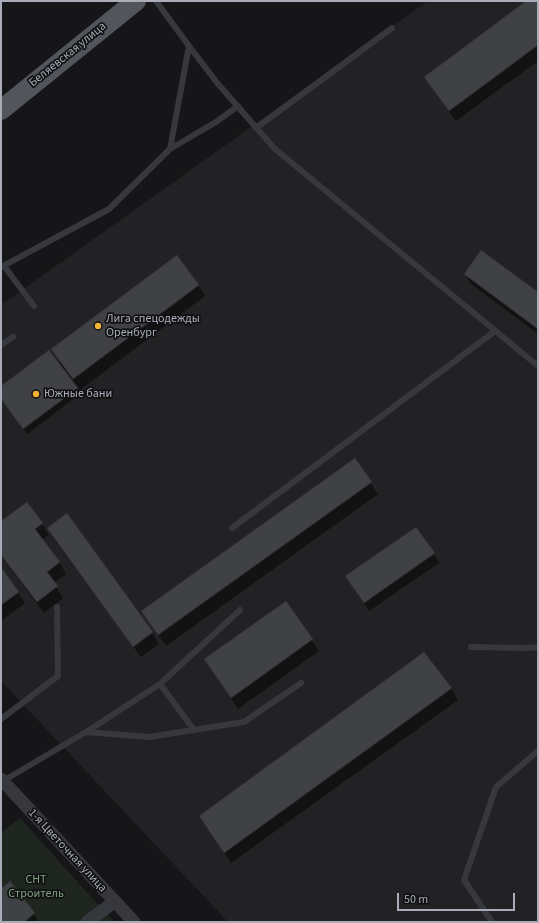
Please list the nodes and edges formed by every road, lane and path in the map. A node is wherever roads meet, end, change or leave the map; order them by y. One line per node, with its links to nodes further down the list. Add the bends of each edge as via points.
1 (136, 1): 6 (main road, Беляевская улица)
2 (156, 1): 4 (lane)
3 (392, 28): 7 (lane)
4 (189, 46): 5 (lane); 8 (lane)
5 (238, 106): 7 (lane); 8 (lane)
6 (1, 110)
7 (256, 128): 11 (lane, via 275,149)
8 (170, 149): 9 (lane, via 109,209)
9 (2, 266): 10 (lane)
10 (34, 306)
11 (495, 331): 14 (lane); 15 (lane)
12 (13, 337): 13 (lane)
13 (1, 345)
14 (538, 366)
15 (232, 528)
16 (57, 607): 22 (lane, via 58,676)
17 (240, 610): 21 (lane)
18 (471, 647): 19 (lane)
19 (538, 647)
20 (301, 683): 23 (lane, via 244,722)
21 (160, 684): 23 (lane); 24 (lane)
22 (1, 719)
23 (194, 730): 24 (lane, via 149,737)
24 (86, 732): 26 (lane)
25 (538, 751): 30 (lane, via 496,788 464,880)
26 (2, 780): 27 (street, 1-я Цветочная улица)
27 (114, 902): 28 (street); 29 (street, 1-я Цветочная улица)
28 (87, 922)
29 (134, 922)
30 (492, 922)

